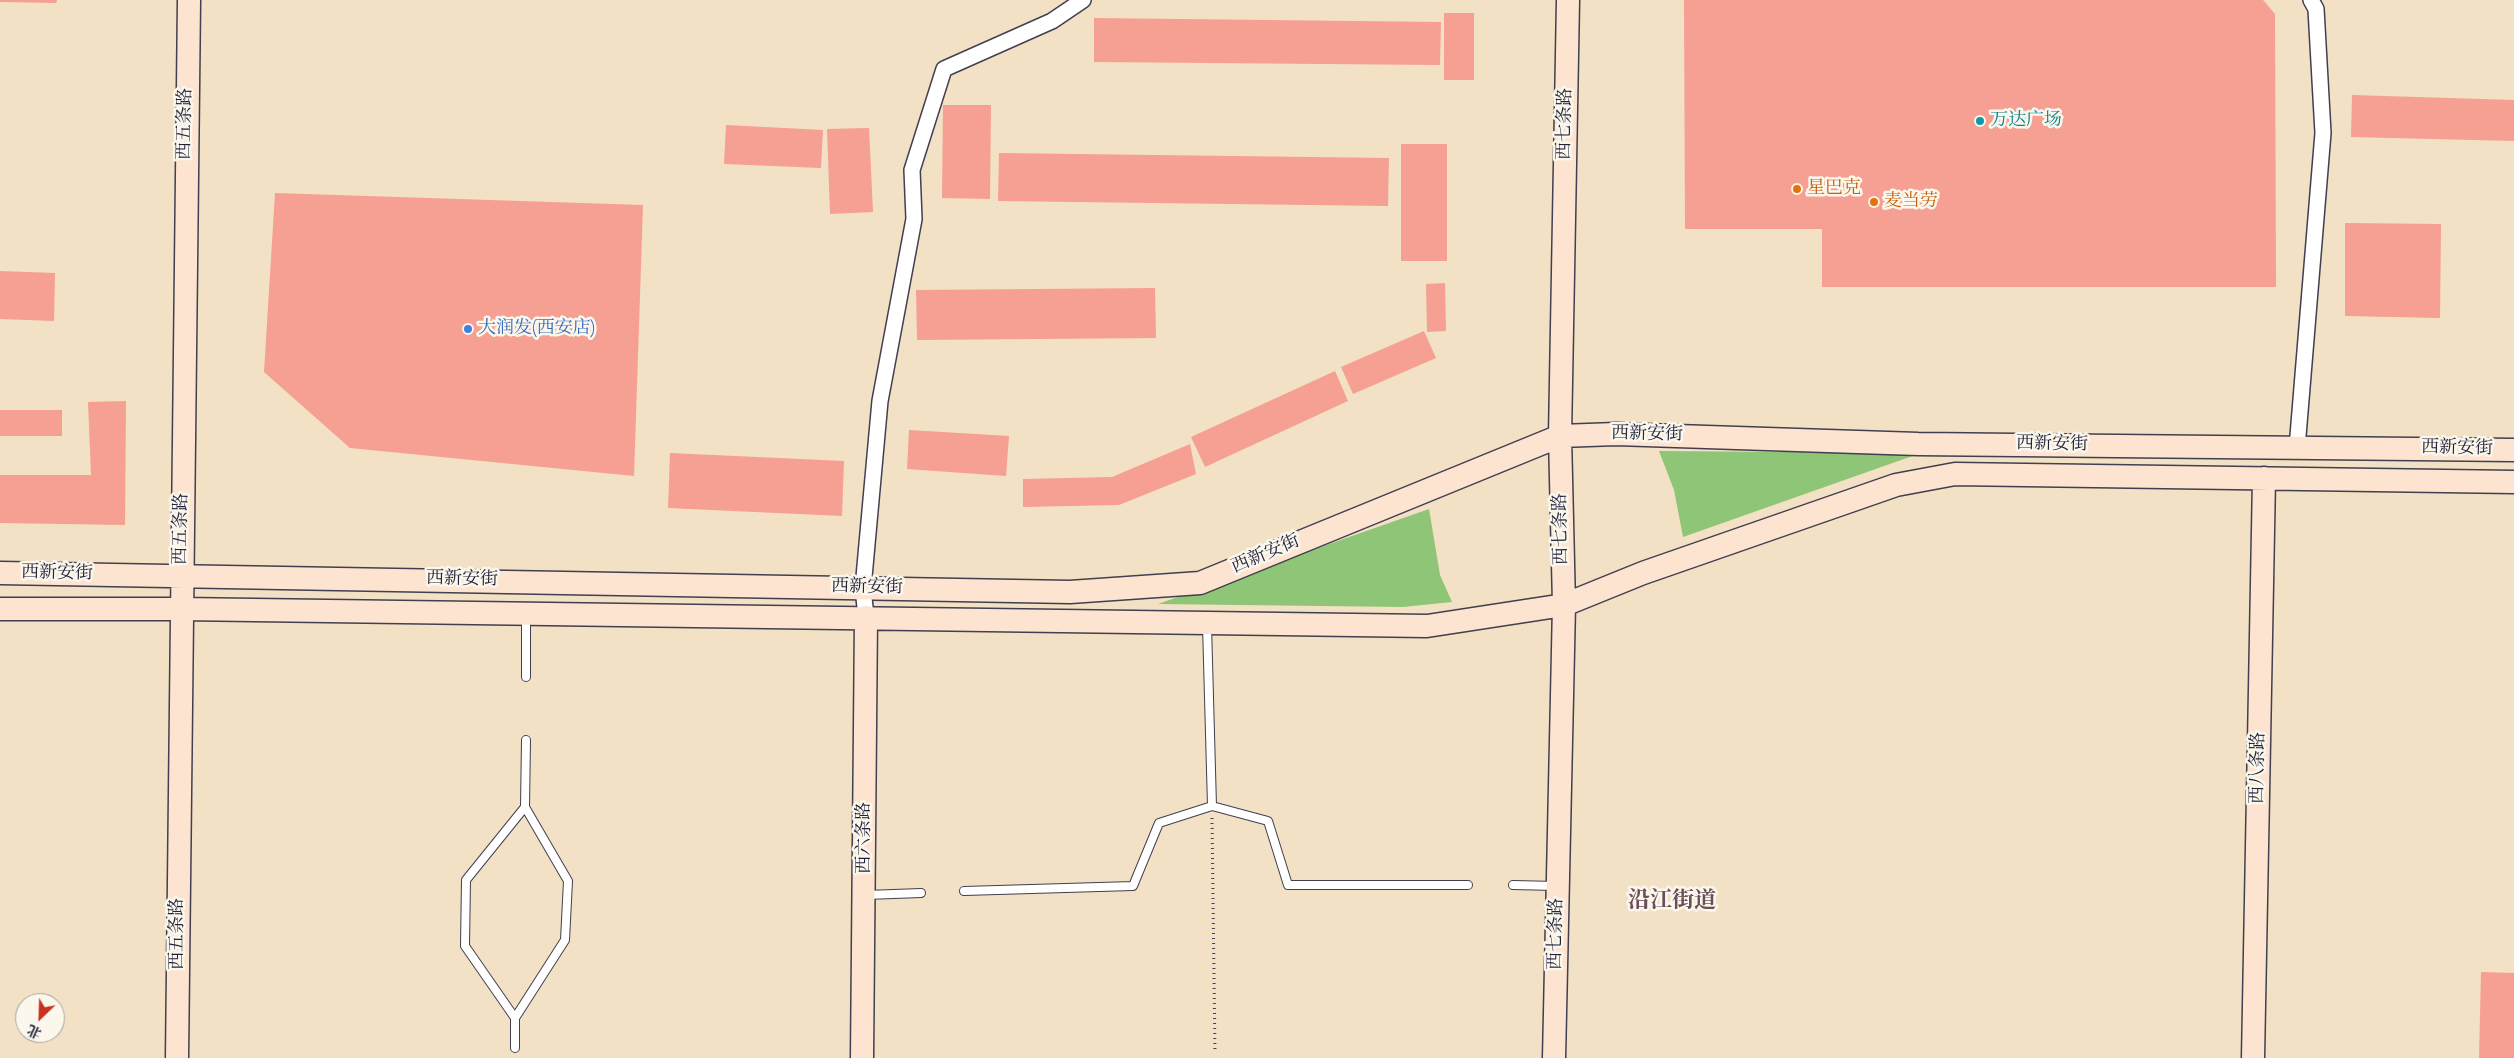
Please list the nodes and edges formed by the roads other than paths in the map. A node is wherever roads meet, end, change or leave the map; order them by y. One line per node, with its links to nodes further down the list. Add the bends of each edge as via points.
1 (189, 0): 11 (main road, 西五条路)
2 (1083, 0): 12 (street, via 1052,21 944,69 912,170 914,220 880,401)
3 (1568, 0): 5 (main road, 西七条路)
4 (2311, 0): 6 (street, via 2316,9 2324,133)
5 (1560, 436): 6 (main road, 西新安街, via 1616,434 1918,444); 12 (main road, 西新安街, via 1200,583 1070,592); 13 (main road, 西七条路)
6 (2297, 448): 7 (main road, 西新安街)
7 (2514, 450)
8 (2264, 478): 9 (main road, 西新安街); 13 (main road, 西新安街, via 1955,474 1896,485 1643,573); 34 (main road, 西八条路)
9 (2514, 482)
10 (0, 573): 11 (main road, 西新安街)
11 (181, 575): 12 (main road, 西新安街); 15 (main road, 西五条路)
12 (863, 588): 17 (street)
13 (1564, 605): 18 (main road, 西新安街, via 1427,626); 25 (main road, 西七条路)
14 (0, 609): 15 (main road, 西新安街)
15 (181, 609): 16 (main road, 西新安街); 31 (main road, 西五条路)
16 (526, 614): 17 (main road, 西新安街); 19 (lane)
17 (866, 617): 18 (main road, 西新安街); 28 (main road, 西六条路)
18 (1207, 622): 21 (lane)
19 (526, 677)
20 (526, 740): 22 (lane)
21 (1212, 806): 23 (lane, via 1268,821 1288,885); 26 (lane, via 1159,823 1133,886)
22 (525, 807): 29 (lane, via 568,880 565,940); 29 (lane, via 466,880 465,946)
23 (1468, 885)
24 (1513, 885): 25 (lane)
25 (1558, 886): 33 (main road, 西七条路)
26 (964, 891)
27 (921, 893): 28 (lane)
28 (865, 895): 32 (main road, 西六条路)
29 (515, 1018): 30 (lane)
30 (515, 1048)
31 (177, 1058)
32 (862, 1058)
33 (1554, 1058)
34 (2253, 1058)

